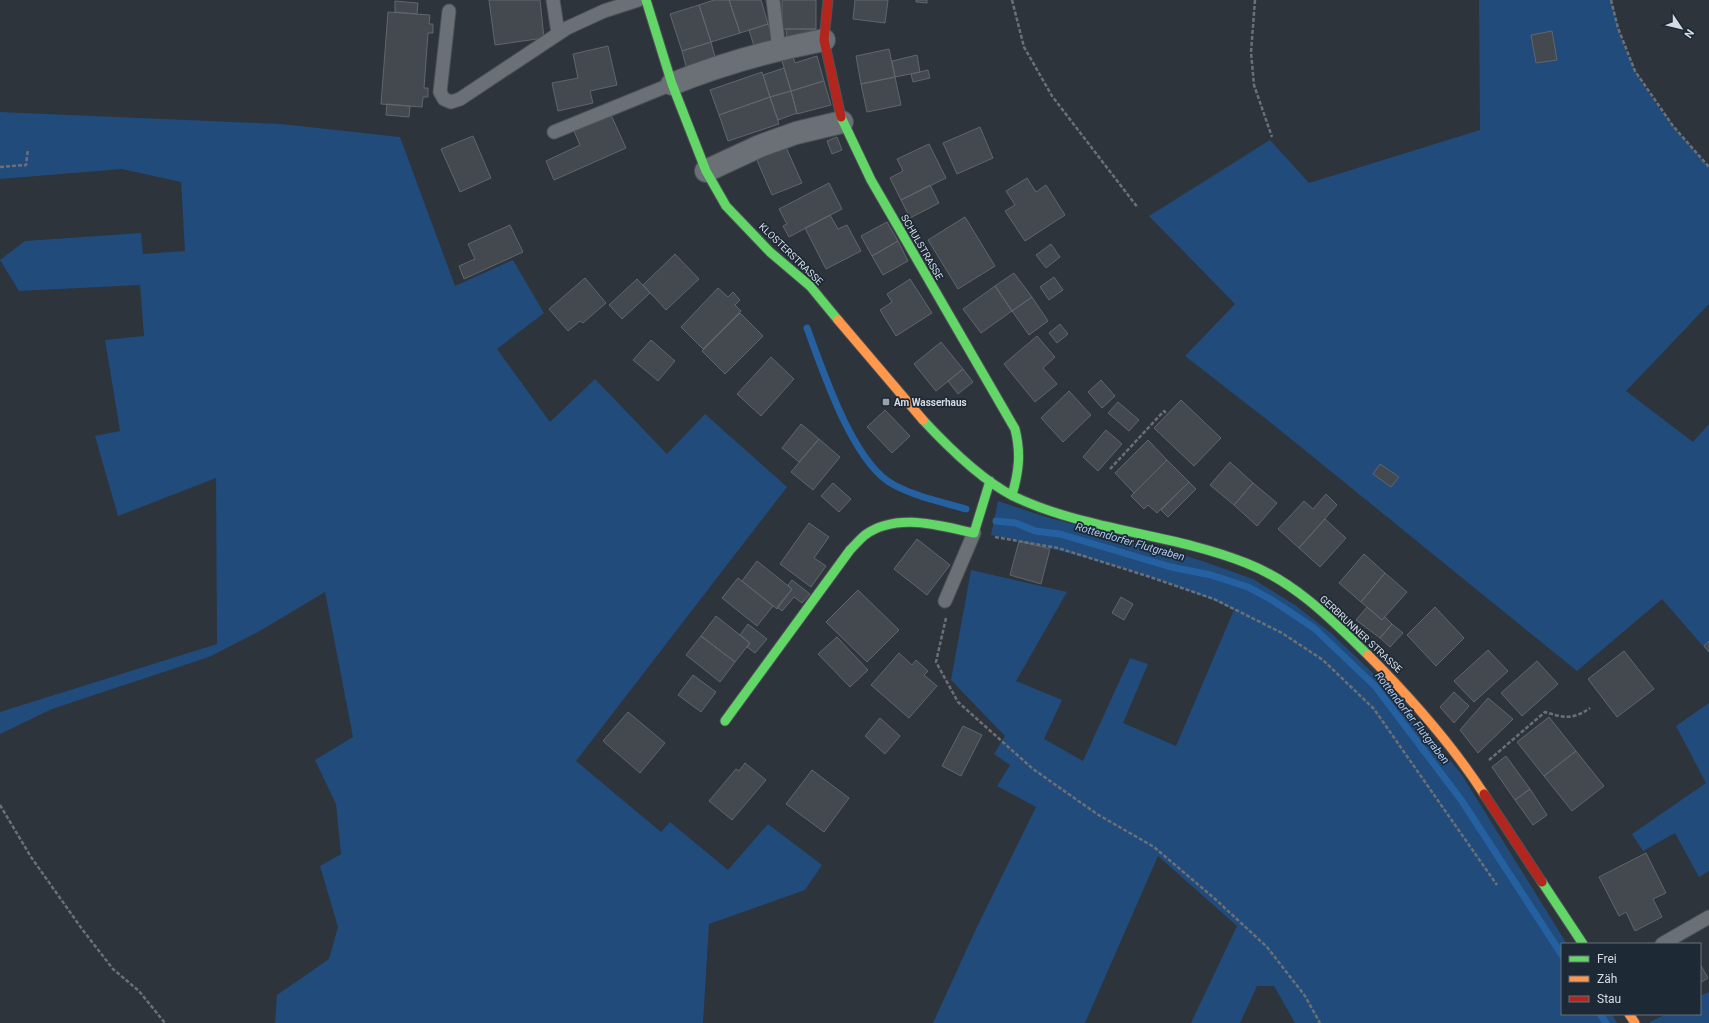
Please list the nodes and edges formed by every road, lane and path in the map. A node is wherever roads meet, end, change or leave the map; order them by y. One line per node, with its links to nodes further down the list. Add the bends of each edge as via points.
1 (553, 0): 10 (lane)
2 (638, 0): 10 (lane, via 604,11)
3 (646, 0): 13 (street, KLOSTERSTRASSE)
4 (773, 0): 12 (lane)
5 (828, 0): 11 (street, SCHULSTRASSE)
6 (1012, 0): 21 (path, via 1024,47 1052,96)
7 (1255, 0): 16 (path, via 1252,52 1254,85)
8 (1611, 0): 19 (path, via 1618,28 1635,70 1673,126)
9 (449, 10): 10 (lane, via 440,92 444,99 451,102 460,99)
10 (558, 34)
11 (824, 40): 12 (street); 14 (street, SCHULSTRASSE)
12 (779, 49): 13 (street, via 710,68)
13 (672, 84): 15 (lane); 20 (street, KLOSTERSTRASSE)
14 (842, 122): 20 (street, via 796,133 760,146); 25 (street, SCHULSTRASSE, via 870,180 1015,429 1021,450 1020,472)
15 (554, 132)
16 (1272, 137)
17 (28, 150): 18 (path, via 26,165)
18 (0, 167)
19 (1709, 167)
20 (706, 171): 24 (street, KLOSTERSTRASSE, via 726,206 770,252 810,286 947,446)
21 (1138, 208)
22 (1167, 414): 23 (path, via 1164,411)
23 (1110, 469)
24 (990, 481): 25 (street, GERBRUNNER STRASSE); 26 (street)
25 (1012, 495): 30 (street, GERBRUNNER STRASSE, via 1049,511 1203,548 1239,560 1290,586 1328,617 1409,696)
26 (975, 531): 27 (lane); 29 (street, via 921,522 893,523 867,534 850,550); 32 (path, via 1058,548 1214,599 1288,637 1323,660 1374,709)
27 (947, 606): 37 (path, via 936,662 958,702 1033,769 1098,814 1154,847 1214,898 1268,947 1305,996)
28 (1590, 708): 30 (path, via 1578,716 1559,717 1545,712)
29 (725, 721)
30 (1472, 775): 34 (street, GERBRUNNER STRASSE)
31 (0, 805): 36 (path, via 31,857 82,929 113,969 139,991)
32 (1498, 885)
33 (1709, 917): 35 (lane)
34 (1582, 943)
35 (1664, 943)
36 (165, 1023)
37 (1320, 1023)

